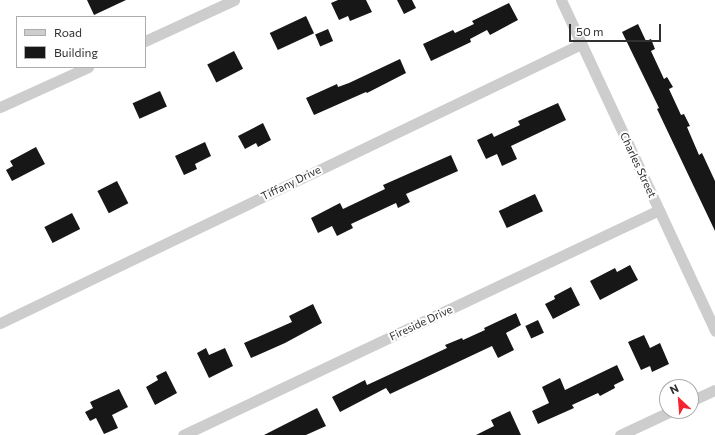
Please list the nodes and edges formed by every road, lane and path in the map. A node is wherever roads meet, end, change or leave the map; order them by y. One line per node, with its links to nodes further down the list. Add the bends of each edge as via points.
1 (234, 0): 3 (street)
2 (561, 0): 4 (street, Charles Street)
3 (146, 41)
4 (581, 44): 7 (street, Charles Street); 8 (street, Tiffany Drive)
5 (86, 68): 6 (street)
6 (0, 108)
7 (659, 210): 9 (street, Charles Street); 13 (street, Fireside Drive)
8 (0, 323)
9 (715, 331)
10 (715, 390): 11 (street)
11 (699, 397)
12 (659, 417): 14 (street)
13 (183, 435)
14 (620, 435)

